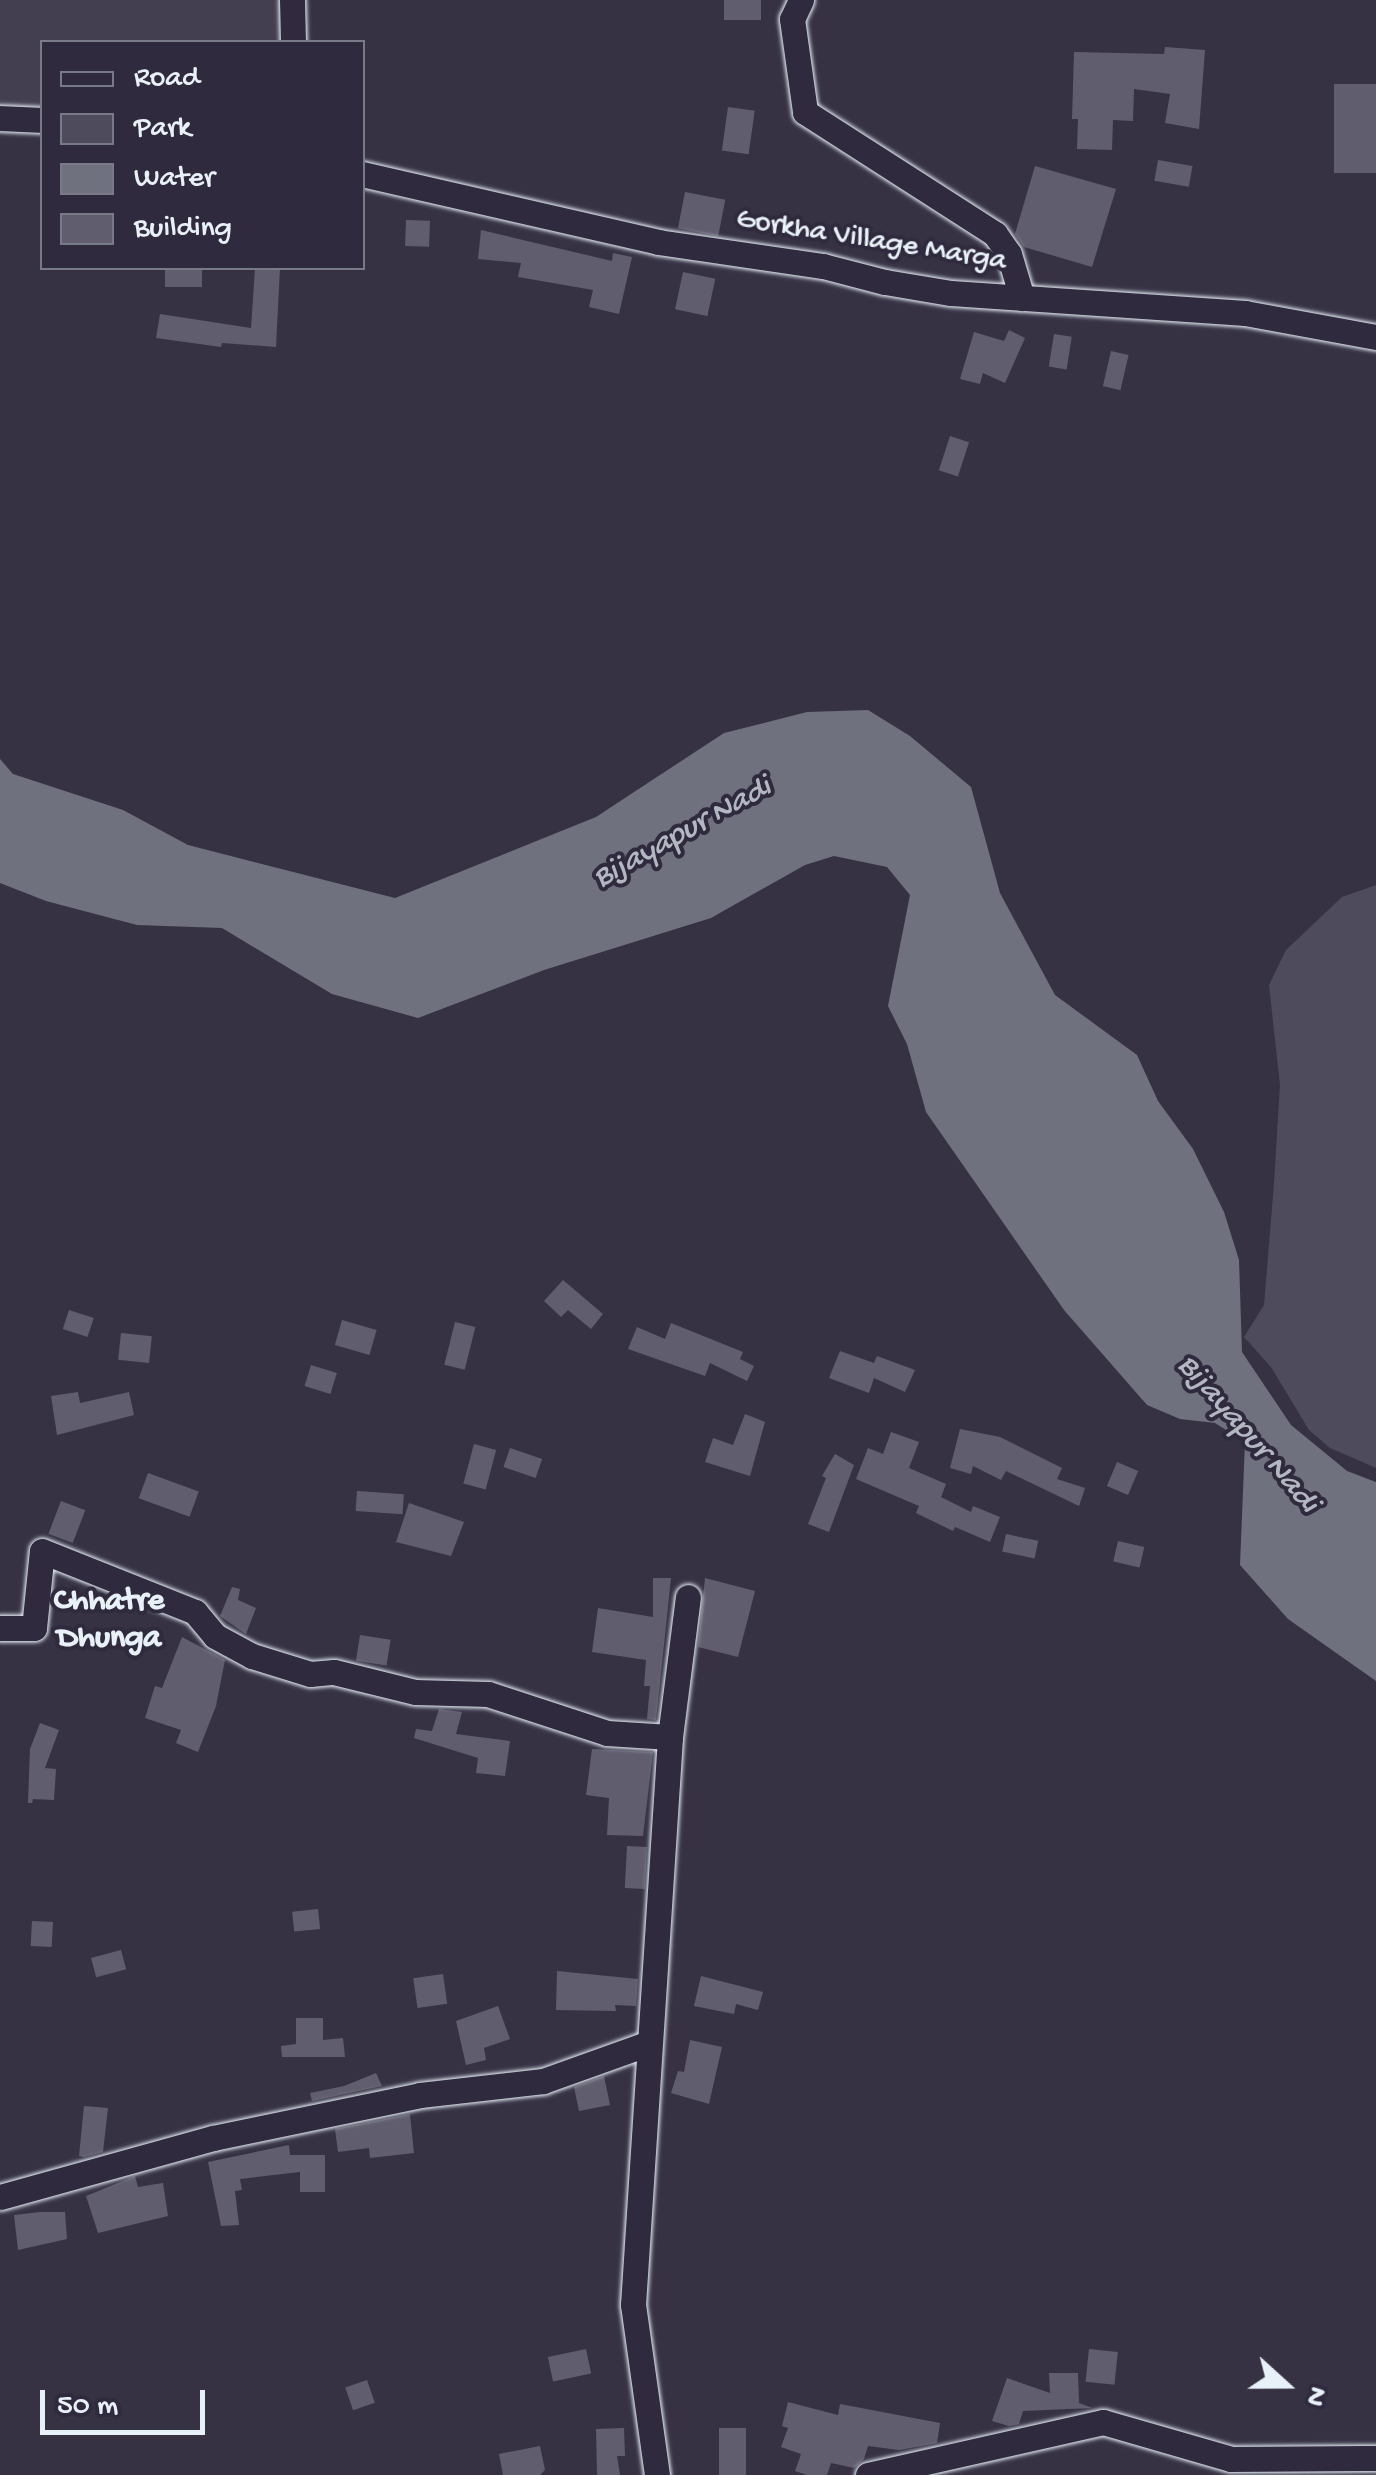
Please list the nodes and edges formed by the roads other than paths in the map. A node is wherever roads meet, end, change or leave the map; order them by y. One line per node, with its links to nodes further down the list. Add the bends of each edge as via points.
1 (292, 0): 3 (street)
2 (801, 0): 7 (street, via 792,19 805,112 995,234 1010,254)
3 (293, 40)
4 (0, 118): 5 (street)
5 (40, 120)
6 (365, 175): 7 (street, Gorkha Village Marga, via 658,242 951,293)
7 (1022, 298): 8 (street, Gorkha Village Marga, via 1245,313)
8 (1376, 336)
9 (688, 1598): 11 (street)
10 (0, 1628): 11 (street, via 34,1628 42,1552 195,1612 215,1636 252,1656 310,1674 334,1672 415,1692 488,1694 607,1733)
11 (670, 1737): 12 (street)
12 (649, 2043): 13 (street, via 543,2081 420,2095 232,2134); 15 (street, via 632,2305)
13 (0, 2197)
14 (1376, 2458): 16 (street, via 1231,2459 1104,2422)
15 (657, 2475)
16 (868, 2475)

